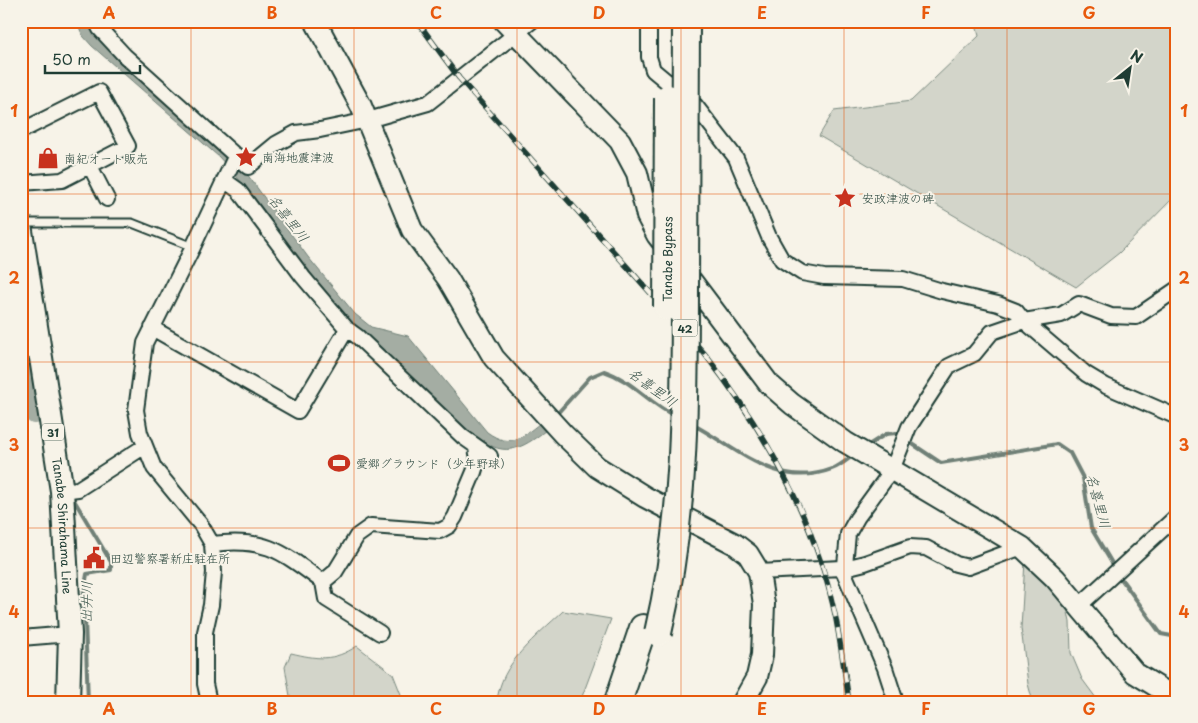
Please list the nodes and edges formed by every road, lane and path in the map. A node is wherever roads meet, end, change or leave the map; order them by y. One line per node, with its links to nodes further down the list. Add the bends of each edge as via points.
1 (96, 21): 10 (street, via 125,56)
2 (315, 21): 8 (street)
3 (532, 21): 7 (street)
4 (649, 21): 19 (street, via 649,57 653,70 695,105 736,158 782,260 802,273 903,279 998,304 1016,311)
5 (670, 21): 37 (highway, Tanabe Bypass / 42, bridge, via 666,173 667,440)
6 (686, 21): 37 (highway, Tanabe Bypass / 42, bridge, via 685,408 678,526 670,580)
7 (510, 28): 8 (street, via 428,103); 28 (street, via 620,141 637,173 647,216 657,235 769,384 845,442)
8 (368, 120): 10 (street, via 296,133 276,144 248,167); 34 (street, via 412,230 448,279 494,358 597,468 644,497 735,544 748,554)
9 (21, 131): 11 (street, via 99,92 128,146)
10 (235, 156): 12 (street)
11 (90, 166): 13 (street, via 62,180); 14 (street)
12 (225, 178): 17 (street); 21 (street, via 238,190)
13 (21, 183)
14 (107, 199)
15 (21, 223): 17 (lane, via 132,223)
16 (21, 231): 23 (main road, Tanabe Shirahama Line / 31)
17 (193, 247): 20 (street)
18 (1177, 289): 19 (street, via 1136,317 1110,316 1079,304 1061,315)
19 (1024, 322): 24 (street, via 1086,374); 28 (street, via 992,332 974,354 949,366 909,427)
20 (152, 328): 21 (street, via 298,411); 25 (street, via 144,343 136,410)
21 (347, 330): 26 (street)
22 (21, 345): 23 (street)
23 (41, 357): 29 (main road, Tanabe Shirahama Line / 31)
24 (1177, 417)
25 (145, 446): 29 (street); 31 (street, via 154,468 201,525)
26 (476, 448): 27 (street); 35 (street, via 478,459 474,472 449,526 440,531 371,526 357,536 335,572)
27 (490, 456)
28 (892, 470): 32 (street); 33 (street, via 856,518 848,534)
29 (70, 490): 39 (main road, Tanabe Shirahama Line / 31)
30 (1177, 516): 36 (street)
31 (212, 544): 35 (street, via 243,542 276,548); 43 (street, via 212,605 205,632 205,684)
32 (1022, 546): 33 (street, via 968,567 926,548 910,547 865,563); 36 (street)
33 (843, 566): 34 (street); 47 (street)
34 (758, 572): 46 (street, via 764,604 762,655 757,677)
35 (323, 582): 38 (street, via 326,599)
36 (1079, 606): 41 (street, via 1136,673)
37 (650, 631): 44 (highway, Tanabe Bypass / 42); 45 (highway, Tanabe Bypass / 42)
38 (380, 633)
39 (70, 634): 40 (street); 42 (main road, Tanabe Shirahama Line / 31)
40 (21, 638)
41 (1177, 699)
42 (68, 702)
43 (209, 702)
44 (618, 702)
45 (637, 702)
46 (744, 702)
47 (896, 702)

